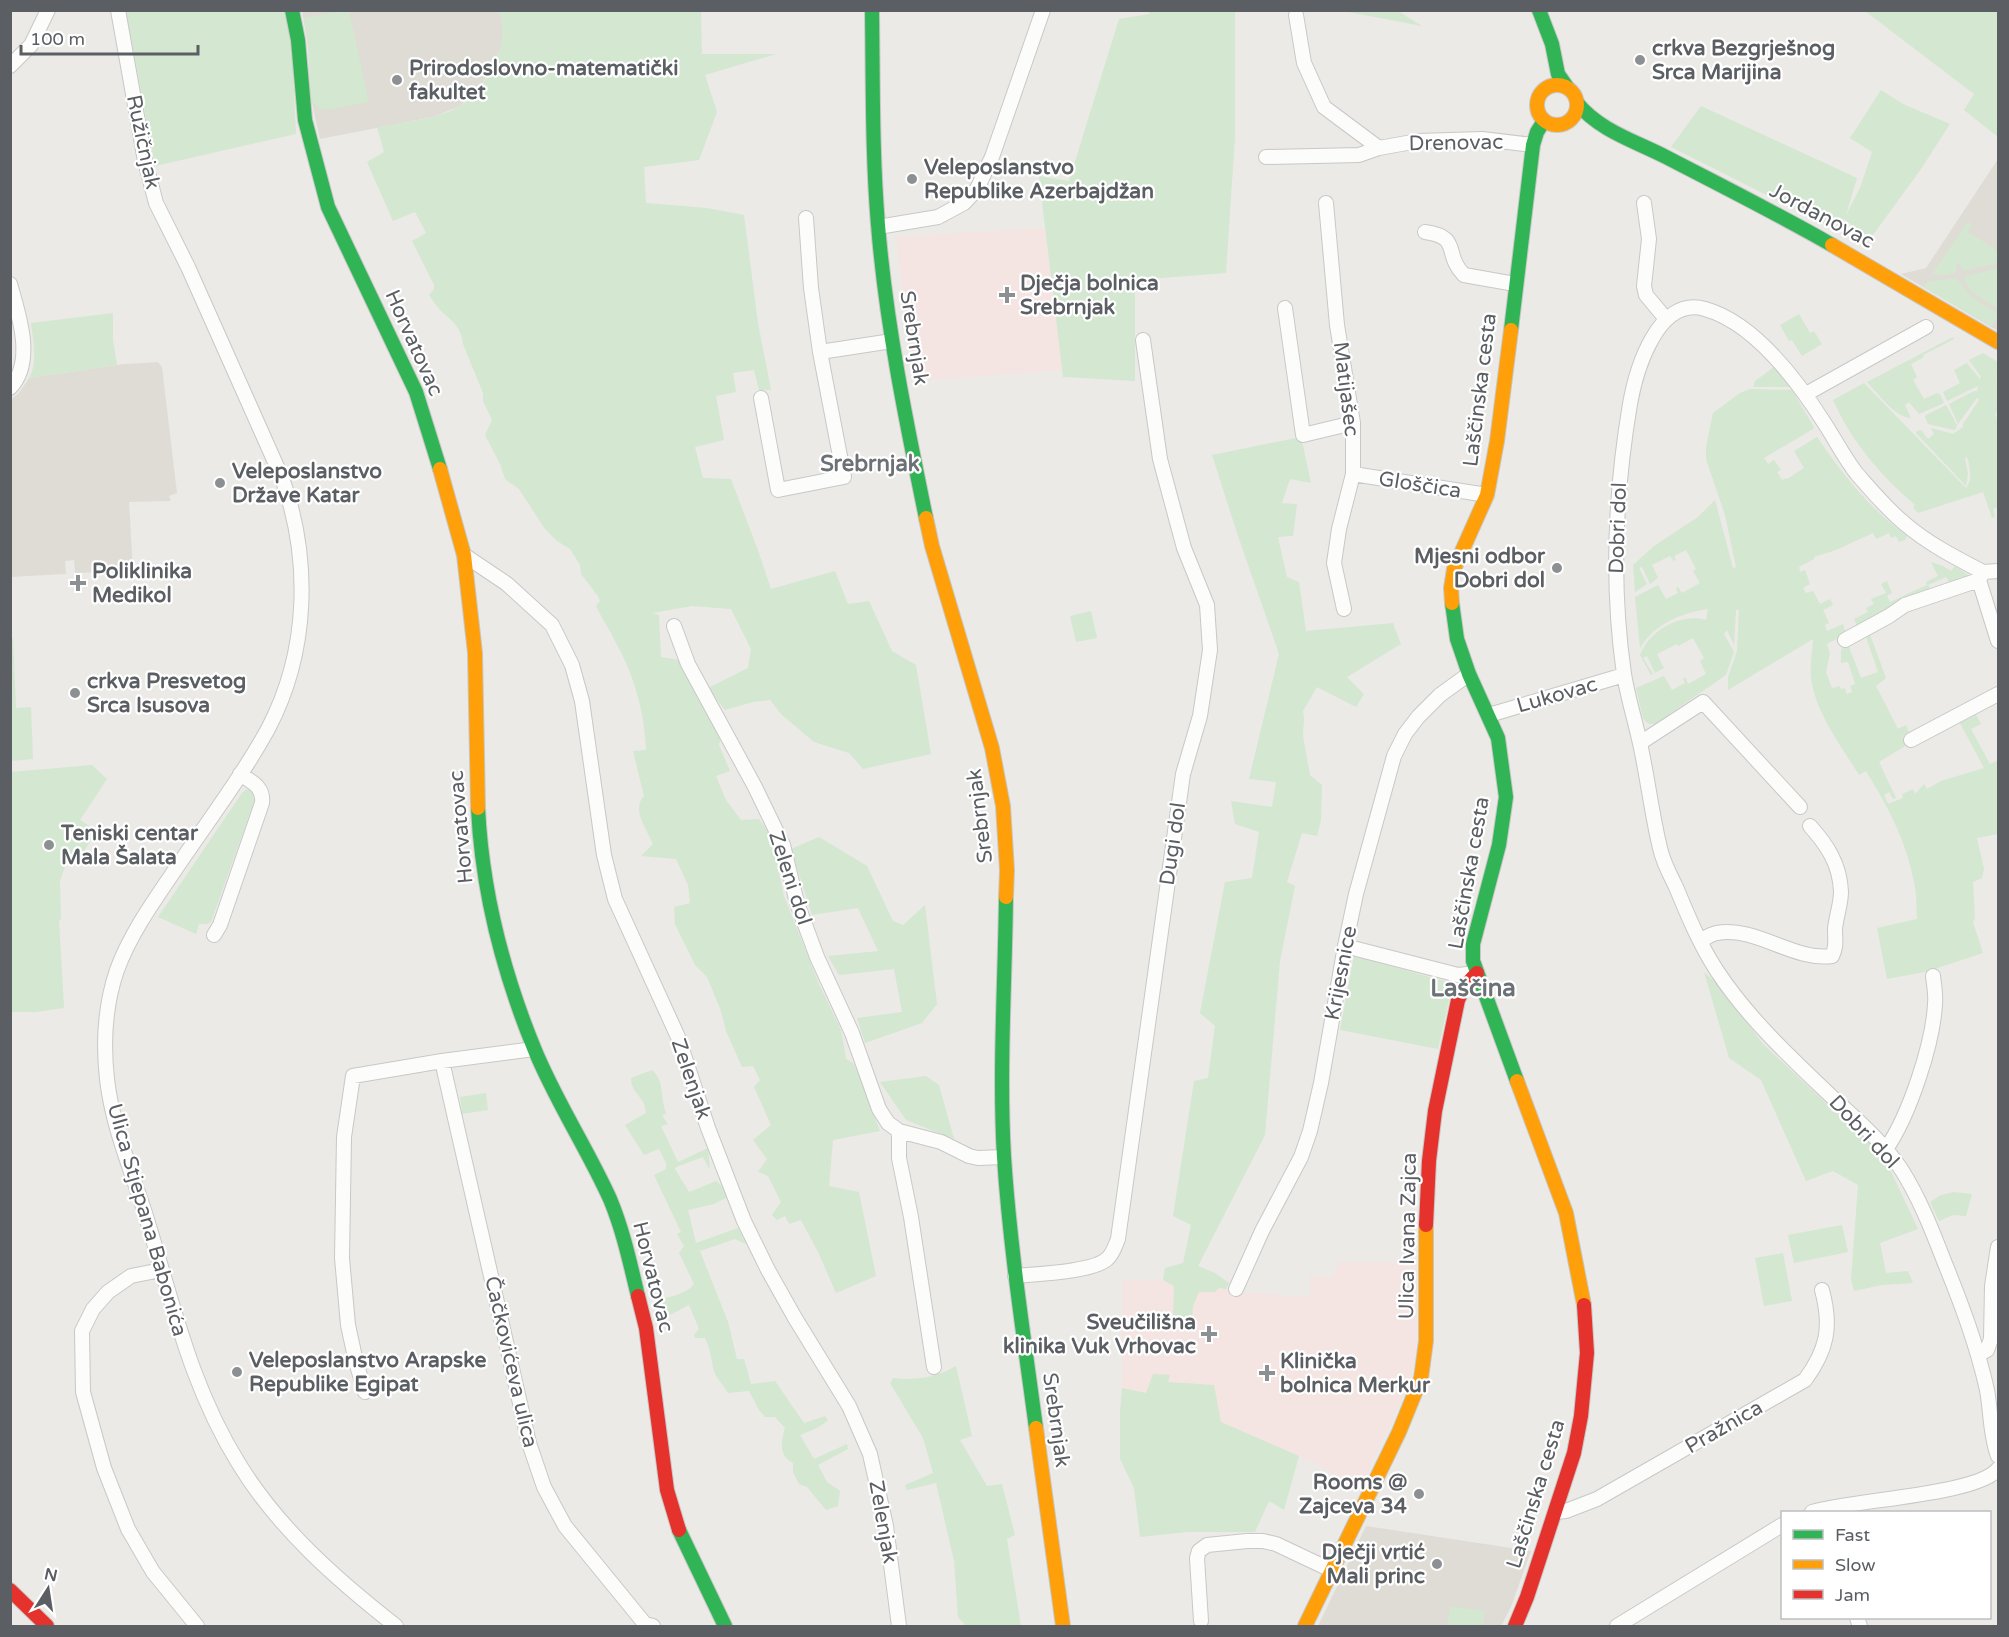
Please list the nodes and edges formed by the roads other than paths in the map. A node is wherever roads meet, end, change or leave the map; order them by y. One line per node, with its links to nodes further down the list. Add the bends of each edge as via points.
1 (48, 10): 9 (street, via 31,45)
2 (118, 10): 24 (street, Ružičnjak, via 148,173 159,209)
3 (292, 10): 40 (main road, Horvatovac, via 305,120 328,207 416,392)
4 (873, 10): 22 (main road, Srebrnjak)
5 (1043, 10): 22 (street, via 992,157 977,189 964,203 938,217)
6 (1539, 10): 8 (main road)
7 (1296, 15): 17 (street, Drenovac, via 1304,63 1324,107)
8 (1547, 33): 10 (main road, via 1558,74); 11 (main road, via 1549,69)
9 (10, 66)
10 (1567, 87): 11 (main road, via 1556,85); 12 (main road)
11 (1543, 91): 13 (main road, via 1537,108)
12 (1577, 103): 14 (main road, via 1576,114); 15 (main road, Jordanovac)
13 (1544, 121): 14 (main road, via 1557,126); 16 (main road, Laščinska cesta)
14 (1568, 123): 15 (main road, Jordanovac, via 1581,123)
15 (1621, 136): 32 (main road, Jordanovac, via 1891,277)
16 (1533, 145): 17 (street, Drenovac, via 1482,139 1418,141); 26 (main road, Laščinska cesta)
17 (1379, 148): 18 (street, Drenovac, via 1359,155)
18 (1266, 157)
19 (1326, 202): 37 (street, Matijašec, via 1337,325)
20 (1644, 203): 28 (street, via 1649,239 1644,286 1646,295)
21 (806, 218): 33 (street)
22 (878, 227): 31 (main road, Srebrnjak)
23 (1425, 232): 26 (street, via 1446,238 1455,264 1464,275)
24 (188, 267): 53 (street, Ulica Stjepana Babonića, via 282,478 301,562 301,613 289,675 268,727)
25 (10, 284): 34 (street, via 23,348 21,369)
26 (1515, 284): 39 (main road, Laščinska cesta)
27 (1285, 308): 37 (street, via 1303,435)
28 (1666, 319): 35 (street, via 1693,307 1730,321 1760,342); 48 (street, Dobri dol, via 1652,337 1640,364 1620,466 1617,584)
29 (1926, 327): 35 (street)
30 (1143, 340): 68 (street, Dugi dol, via 1160,459 1184,548 1207,605 1210,650 1200,716 1183,774 1118,1239 1106,1261 1094,1267)
31 (892, 341): 33 (street); 65 (main road, Srebrnjak, via 923,508 992,748 1003,806 1007,870)
32 (1998, 342)
33 (820, 352): 36 (street, via 844,477 778,490)
34 (10, 388)
35 (1806, 394): 42 (street, via 1854,471 1903,523)
36 (761, 398)
37 (1353, 423): 38 (street, Matijašec)
38 (1353, 474): 39 (street, Gloščica); 43 (street, Matijašec, via 1334,563)
39 (1487, 495): 47 (main road, Laščinska cesta, via 1454,569 1451,588 1457,639)
40 (464, 555): 61 (main road, Horvatovac, via 475,652 476,788 483,860 506,969); 87 (street, Zelenjak, via 507,584 552,625 572,665 582,700 604,855 615,899 678,1036 744,1221 795,1318 849,1406 870,1454 886,1526)
41 (1998, 571): 42 (street)
42 (1981, 576): 45 (street, via 1905,605); 46 (street)
43 (1344, 609)
44 (674, 626): 63 (street, Zeleni dol, via 688,664 783,845 797,903 817,957 852,1033 879,1109)
45 (1845, 640)
46 (1998, 641)
47 (1468, 674): 50 (main road, Laščinska cesta); 58 (street, Krijesnice, via 1418,717 1394,756)
48 (1624, 675): 50 (street, Lukovac); 52 (street, Dobri dol)
49 (1998, 694): 51 (street)
50 (1489, 715): 59 (main road, Laščinska cesta, via 1502,753 1506,797 1499,845 1473,944)
51 (1911, 740)
52 (1640, 743): 54 (street, via 1703,702); 57 (street, Dobri dol, via 1660,852)
53 (240, 774): 56 (street, via 259,787 262,803); 67 (street, Ulica Stjepana Babonića, via 139,924 120,961 108,1002 108,1088)
54 (1800, 807)
55 (1810, 826): 57 (street, via 1836,863 1841,892 1836,950 1832,956 1820,958 1731,932 1715,933)
56 (214, 935)
57 (1700, 941): 64 (street, Dobri dol, via 1717,971 1773,1040)
58 (1345, 946): 59 (street, via 1458,975); 69 (street, Krijesnice, via 1310,1131)
59 (1477, 974): 77 (main road, Laščinska cesta, via 1566,1213 1584,1297 1587,1353 1581,1416); 79 (main road, Ulica Ivana Zajca, via 1458,1000 1433,1128 1426,1220 1426,1341 1421,1378)
60 (1933, 976): 64 (street, via 1935,1002 1924,1060)
61 (534, 1050): 62 (street); 86 (main road, Horvatovac, via 622,1230 646,1328 667,1490 679,1530)
62 (442, 1061): 73 (street, via 353,1077 344,1137 342,1258 348,1325); 85 (street, Čačkovićeva ulica, via 529,1443 544,1487 565,1526 645,1624)
63 (898, 1131): 65 (street, via 941,1142 969,1156); 72 (street, via 899,1158)
64 (1886, 1149): 71 (street, Dobri dol, via 1931,1228)
65 (1004, 1157): 68 (main road, Srebrnjak)
66 (1998, 1247): 71 (street, via 1992,1286 1991,1339 1987,1350)
67 (161, 1270): 83 (street, via 131,1276 108,1292 93,1309 82,1331 83,1392 104,1468 128,1529 153,1572); 84 (street, Ulica Stjepana Babonića, via 198,1383 239,1465 312,1553)
68 (1015, 1276): 88 (main road, Srebrnjak)
69 (1236, 1289)
70 (1822, 1290): 77 (street, Pražnica, via 1827,1307 1824,1347 1805,1380 1597,1499)
71 (1978, 1355): 74 (street, Dobri dol)
72 (934, 1367)
73 (365, 1392)
74 (1998, 1456)
75 (1998, 1469): 76 (street, via 1987,1477 1938,1491)
76 (1825, 1511)
77 (1556, 1512): 90 (main road, Laščinska cesta)
78 (1781, 1526): 91 (street)
79 (1331, 1570): 81 (street, via 1272,1542 1207,1545 1197,1558); 89 (main road, Ulica Ivana Zajca)
80 (10, 1590): 82 (main road)
81 (1201, 1621)
82 (47, 1626)
83 (197, 1626)
84 (396, 1626)
85 (653, 1626)
86 (725, 1626)
87 (899, 1626)
88 (1063, 1626)
89 (1305, 1626)
90 (1515, 1626)
91 (1617, 1626)

